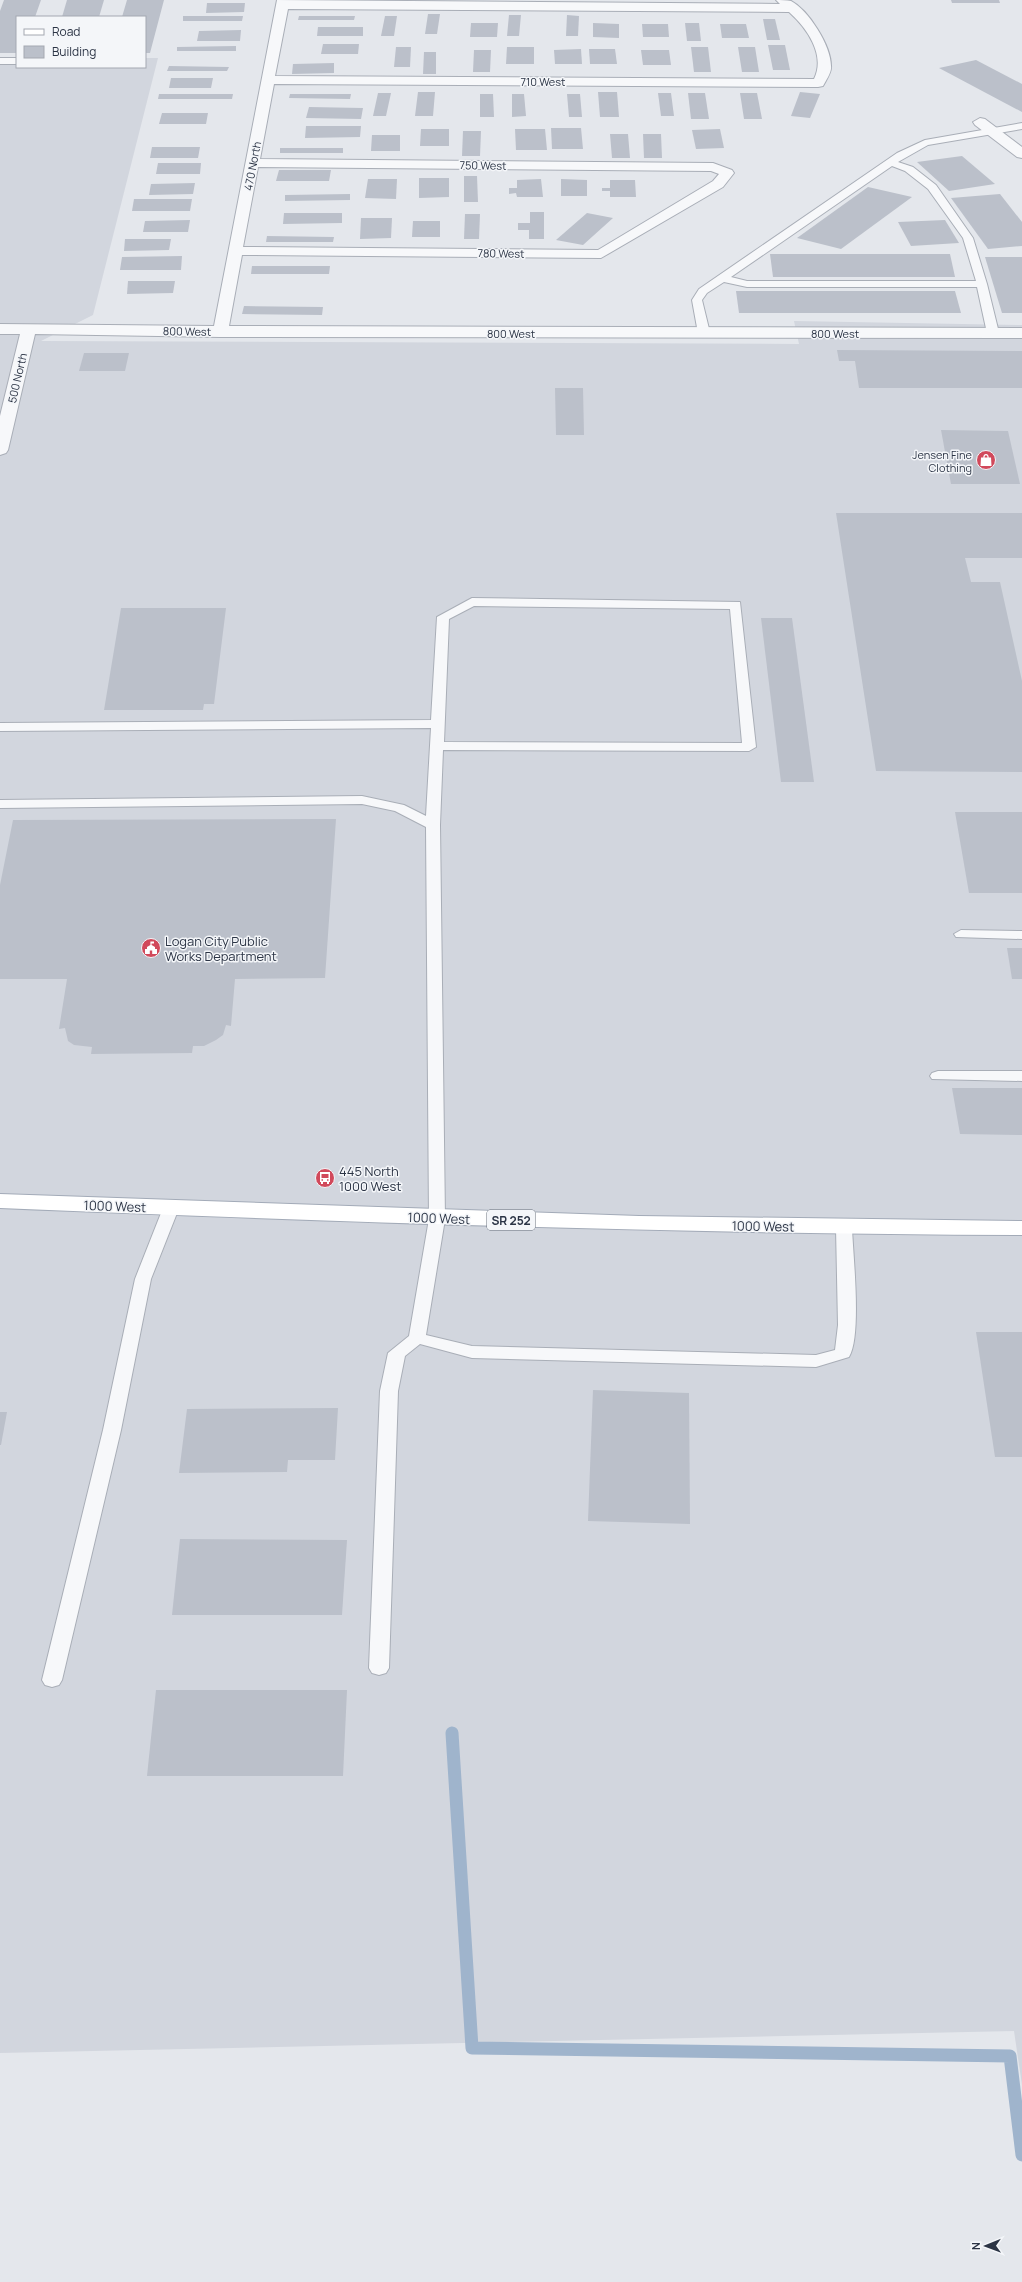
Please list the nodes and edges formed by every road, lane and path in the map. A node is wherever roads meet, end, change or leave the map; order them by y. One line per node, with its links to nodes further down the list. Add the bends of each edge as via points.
1 (782, 0): 3 (street)
2 (283, 2): 3 (street); 6 (street, 470 North)
3 (794, 8): 6 (street, 710 West, via 810,27 819,44 825,67 818,83)
4 (0, 61): 5 (lane)
5 (16, 61)
6 (268, 80): 12 (street, 470 North)
7 (980, 122): 9 (street)
8 (1022, 126): 9 (lane)
9 (991, 131): 10 (street); 11 (lane, via 925,143)
10 (1022, 154)
11 (890, 162): 15 (lane); 16 (lane, via 909,168 932,187 968,238)
12 (252, 163): 13 (street, 750 West); 14 (street, 470 North)
13 (713, 167): 14 (street, 780 West, via 727,173 718,184 601,254)
14 (235, 251): 19 (street, 470 North)
15 (721, 278): 16 (lane, via 747,284); 20 (lane, via 702,291 697,300)
16 (982, 284): 21 (lane)
17 (0, 329): 18 (street, 800 West)
18 (28, 330): 19 (street, 800 West); 23 (street, 500 North)
19 (220, 332): 20 (street, 800 West)
20 (704, 333): 21 (street, 800 West)
21 (993, 333): 22 (street, 800 West)
22 (1022, 333)
23 (1, 442)
24 (438, 724): 25 (lane); 26 (lane); 26 (lane, via 442,616 472,602 736,605 749,747)
25 (0, 727)
26 (437, 746): 28 (lane)
27 (0, 804): 28 (lane, via 362,800 399,808)
28 (433, 825): 35 (lane)
29 (961, 934): 30 (lane)
30 (1022, 935)
31 (938, 1076): 32 (lane)
32 (1022, 1076)
33 (0, 1201): 34 (main road, 1000 West / SR 252)
34 (171, 1208): 35 (main road, 1000 West / SR 252); 40 (lane, via 143,1279 112,1430)
35 (437, 1219): 36 (main road, 1000 West / SR 252); 38 (lane)
36 (844, 1228): 37 (main road, 1000 West / SR 252); 38 (lane, via 847,1325 843,1353 816,1361 472,1352)
37 (1022, 1228)
38 (417, 1338): 39 (lane, via 397,1352 390,1391)
39 (379, 1668)
40 (52, 1680)

